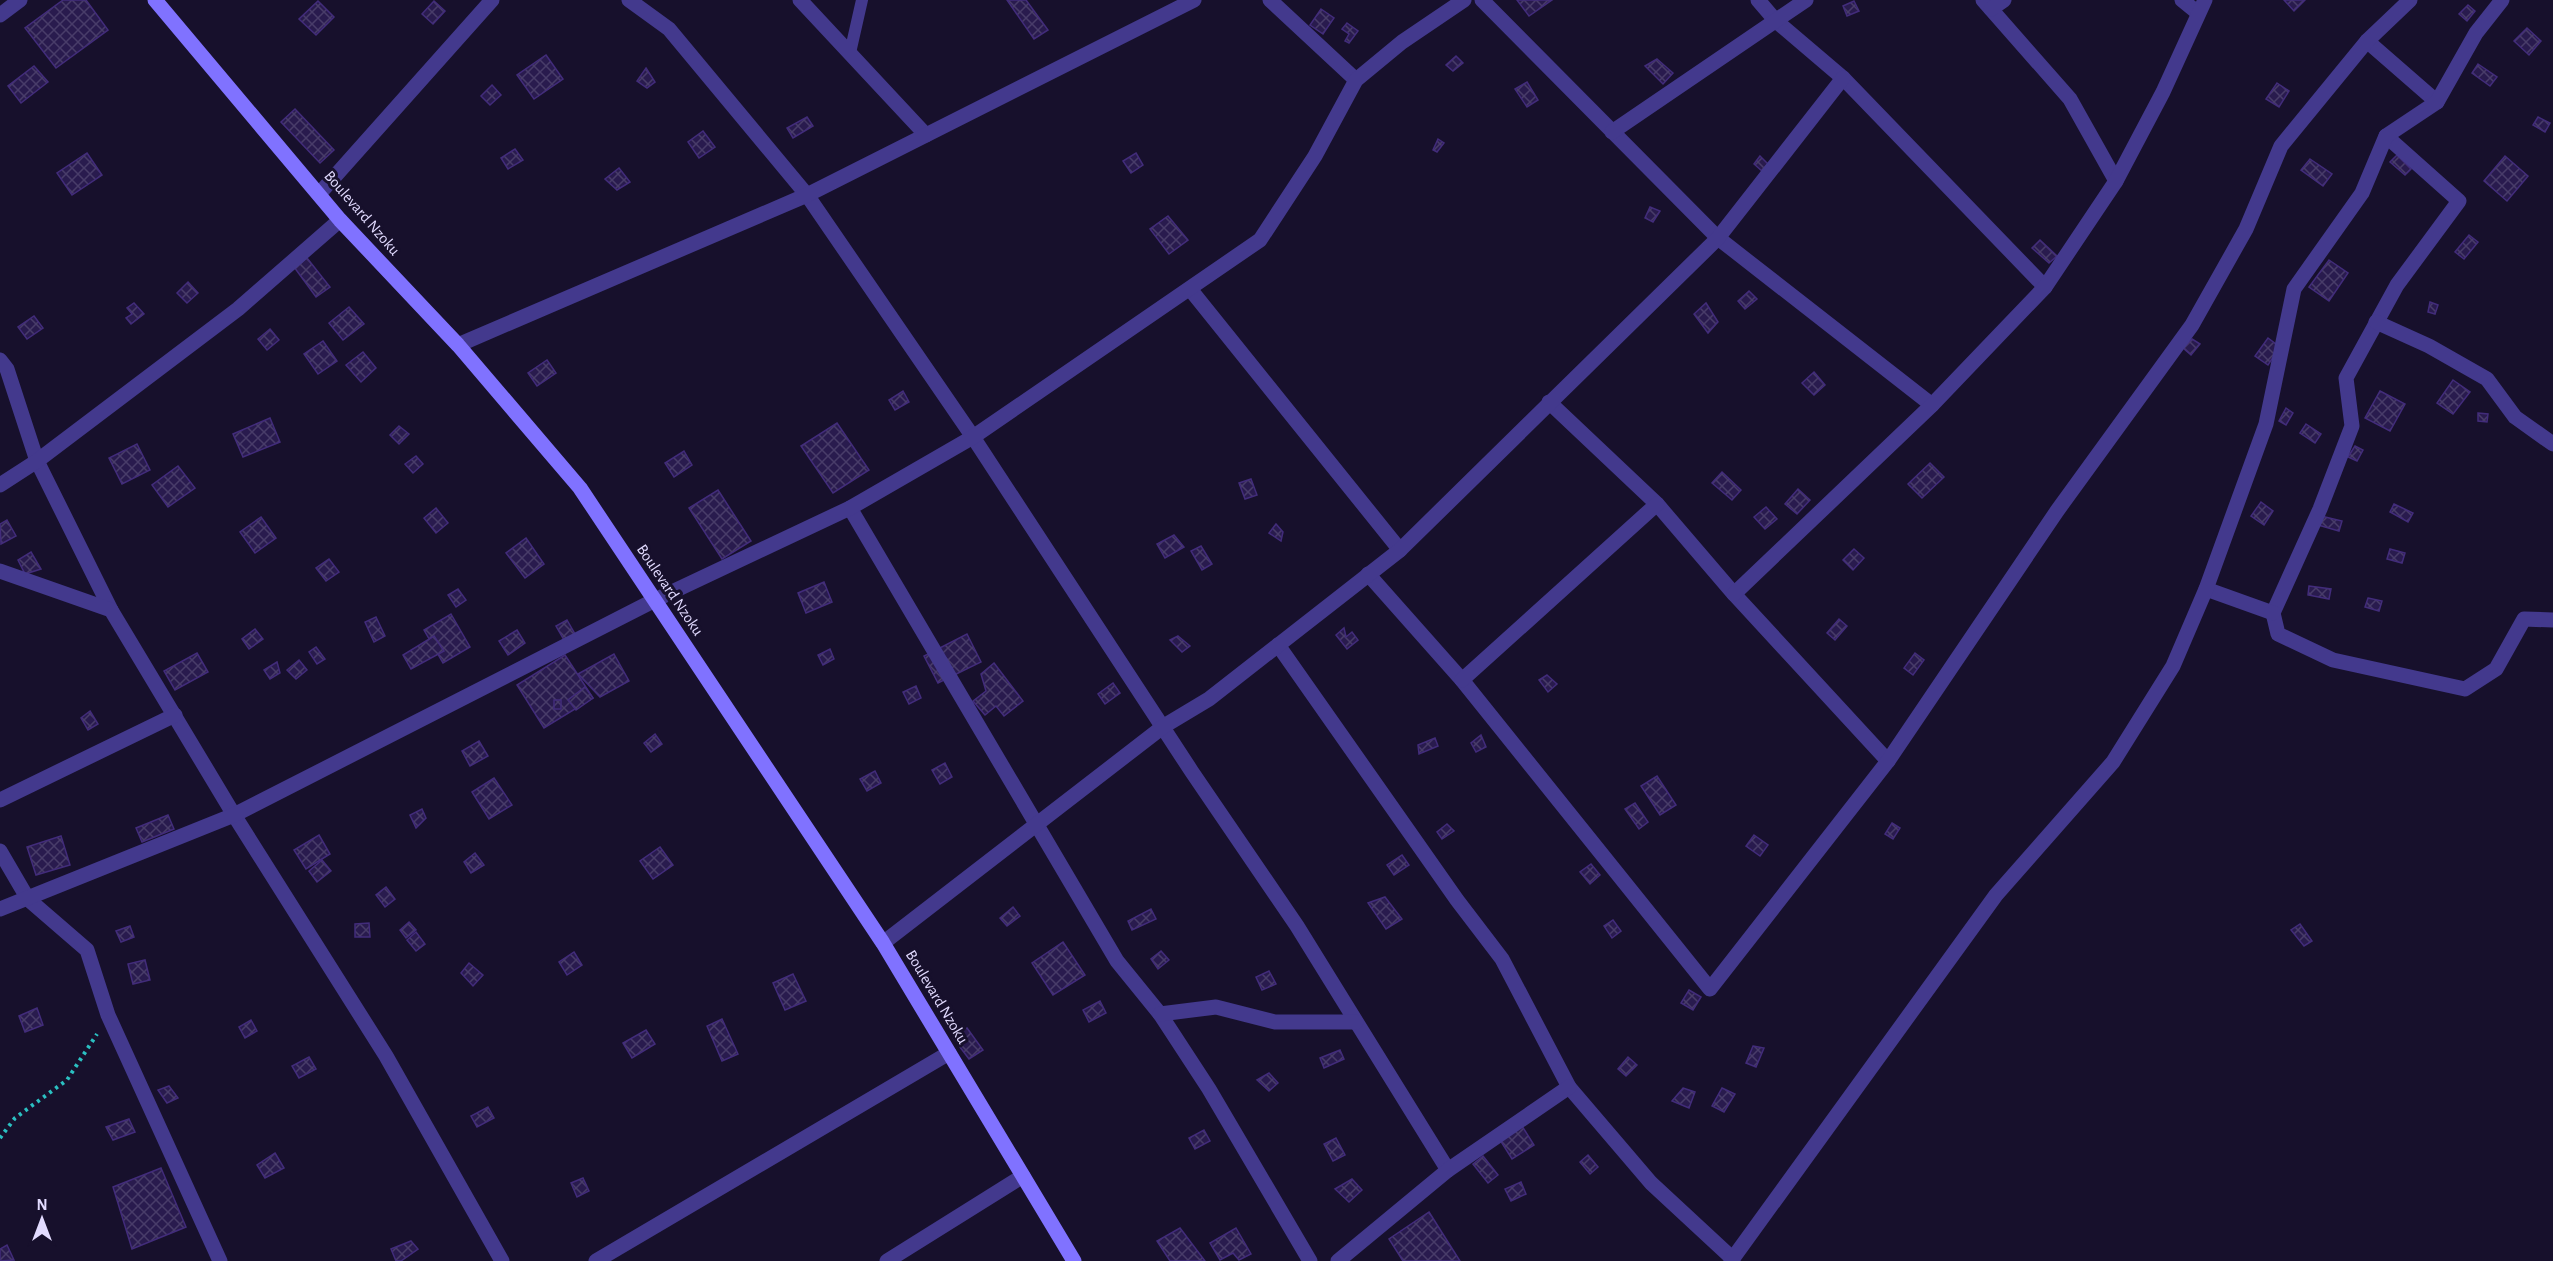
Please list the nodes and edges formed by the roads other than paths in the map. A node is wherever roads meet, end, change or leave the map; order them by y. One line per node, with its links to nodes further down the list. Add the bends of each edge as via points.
1 (21, 0): 18 (street)
2 (155, 0): 29 (street, Boulevard Nzoku)
3 (492, 0): 29 (street)
4 (629, 0): 30 (street, via 669,29)
5 (800, 0): 21 (street)
6 (862, 0): 21 (lane)
7 (1194, 0): 26 (street)
8 (1270, 0): 23 (street)
9 (1464, 0): 23 (street, via 1402,42)
10 (1482, 0): 25 (street)
11 (1758, 0): 19 (street)
12 (1806, 0): 19 (street)
13 (2182, 0): 17 (street)
14 (2410, 0): 20 (street)
15 (2502, 0): 24 (street, via 2476,33)
16 (1992, 3): 28 (street, via 2070,99)
17 (2201, 6): 28 (street, via 2163,92)
18 (0, 15)
19 (1776, 21): 22 (street); 25 (street)
20 (2367, 41): 24 (street); 59 (street, via 2281,146 2246,229 2192,326 2057,511)
21 (850, 53): 26 (street)
22 (1843, 78): 32 (street); 33 (street)
23 (1356, 80): 34 (street, via 1315,156 1260,240)
24 (2437, 102): 27 (street)
25 (1612, 132): 32 (street)
26 (926, 135): 30 (street)
27 (2386, 136): 35 (street, via 2459,201 2397,285); 49 (street, via 2362,193 2294,289 2266,424)
28 (2116, 181): 33 (street)
29 (320, 193): 31 (street, Boulevard Nzoku)
30 (807, 195): 36 (street); 40 (street)
31 (340, 220): 36 (street, Boulevard Nzoku); 42 (street, via 238,309)
32 (1718, 238): 38 (street); 39 (street)
33 (2046, 287): 39 (street)
34 (1190, 289): 40 (street); 46 (street)
35 (2376, 322): 41 (street, via 2487,379 2515,417); 53 (street, via 2346,378 2352,426)
36 (458, 345): 51 (street, Boulevard Nzoku, via 580,488)
37 (0, 360): 42 (street, via 7,369)
38 (1549, 402): 44 (street); 46 (street)
39 (1932, 405): 50 (street)
40 (973, 437): 45 (street); 58 (street)
41 (2553, 444)
42 (37, 461): 43 (street); 52 (street)
43 (0, 485)
44 (1657, 504): 50 (street); 56 (street)
45 (850, 508): 51 (street); 62 (street)
46 (1400, 550): 48 (street)
47 (0, 571): 52 (street)
48 (1368, 574): 55 (street); 56 (street)
49 (2206, 589): 53 (street); 73 (street, via 2173,666 2113,762 1996,895)
50 (1734, 594): 59 (street)
51 (656, 600): 61 (street); 66 (street, Boulevard Nzoku)
52 (111, 609): 57 (street)
53 (2273, 613): 54 (street, via 2278,634 2332,660 2465,688 2496,669 2524,619)
54 (2553, 620)
55 (1278, 645): 58 (street, via 1209,699); 70 (street, via 1502,959)
56 (1462, 680): 59 (street, via 1710,989)
57 (174, 715): 60 (street); 61 (street)
58 (1164, 726): 62 (street); 68 (street)
59 (1888, 761)
60 (0, 800)
61 (234, 814): 64 (street); 75 (street, via 386,1056)
62 (1036, 824): 66 (street); 67 (street, via 1117,962)
63 (0, 851): 64 (street)
64 (28, 899): 65 (street); 74 (street, via 87,950 108,1015)
65 (0, 909)
66 (883, 943): 69 (street, Boulevard Nzoku)
67 (1160, 1014): 68 (street, via 1216,1007 1275,1022); 79 (street)
68 (1356, 1022): 71 (street)
69 (949, 1053): 72 (street, Boulevard Nzoku); 76 (street)
70 (1569, 1087): 71 (street); 73 (street, via 1651,1183)
71 (1448, 1170): 80 (street)
72 (1023, 1176): 77 (street); 78 (street, Boulevard Nzoku)
73 (1732, 1260)
74 (220, 1261)
75 (502, 1261)
76 (596, 1261)
77 (887, 1261)
78 (1074, 1261)
79 (1310, 1261)
80 (1338, 1261)

